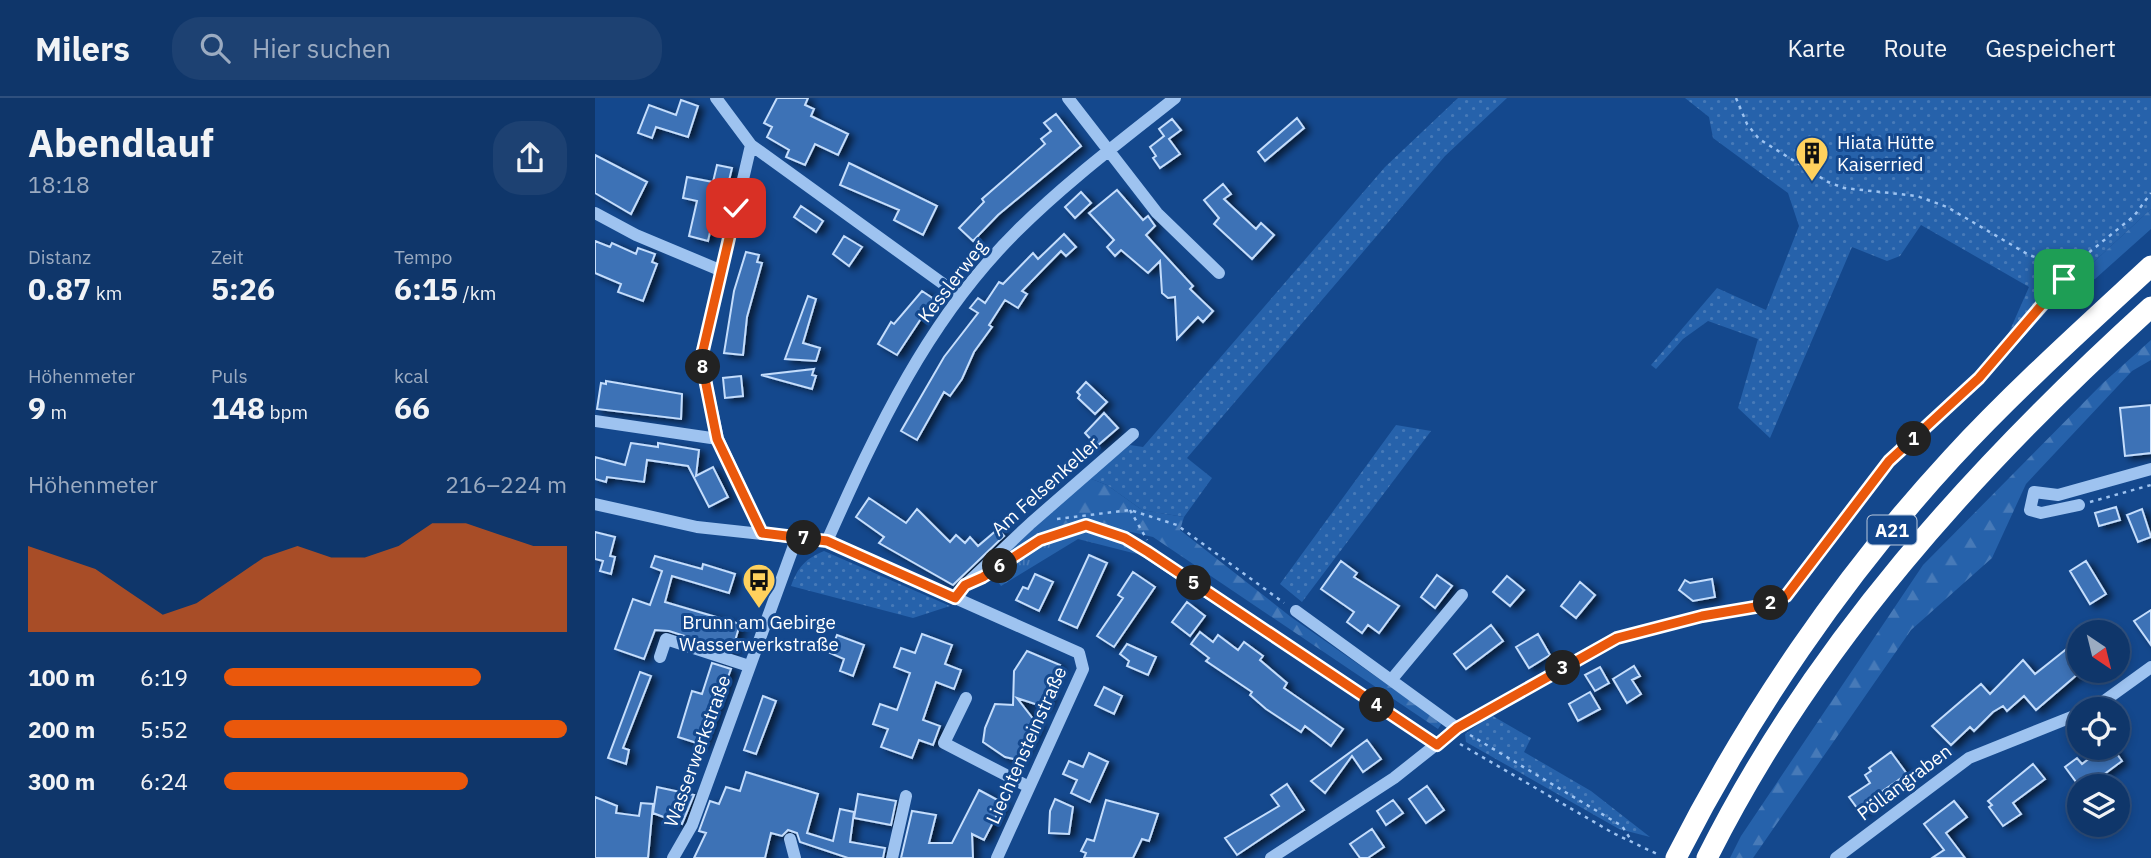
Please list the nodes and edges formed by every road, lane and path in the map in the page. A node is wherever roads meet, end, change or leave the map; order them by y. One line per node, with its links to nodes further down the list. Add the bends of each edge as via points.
1 (716, 98): 5 (street)
2 (1068, 98): 6 (street)
3 (1175, 98): 6 (street, Kesslerweg)
4 (1736, 98): 10 (path, via 1759,139 1829,182 1917,196 1947,207 2029,255)
5 (751, 145): 11 (street); 13 (street)
6 (1108, 151): 12 (street, via 1157,213); 13 (street, Kesslerweg, via 1017,231)
7 (2151, 193): 10 (path, via 2134,216 2088,257)
8 (595, 213): 11 (street)
9 (2151, 266): 51 (highway, A21, via 1952,458 1856,573 1764,703)
10 (2065, 270): 39 (street, via 2050,298 1979,378 1889,461 1786,596 1767,605 1617,638)
11 (722, 271): 17 (street, via 701,359)
12 (1219, 273)
13 (960, 296): 26 (street, Kesslerweg, via 880,422)
14 (2151, 307): 44 (highway, A21, via 1973,479 1877,592 1787,719)
15 (595, 421): 17 (street)
16 (1133, 434): 23 (street, Am Felsenkeller)
17 (717, 439): 24 (street)
18 (2151, 469): 21 (street, via 2058,495 2033,492 2030,510 2042,513)
19 (2151, 485): 21 (path)
20 (595, 504): 24 (street, Liechtensteinstraße, via 697,527)
21 (2079, 505)
22 (1130, 510): 23 (path); 27 (path, via 1150,546); 31 (path, via 1177,525)
23 (1031, 523): 30 (street, Am Felsenkeller)
24 (762, 533): 25 (street, Liechtensteinstraße)
25 (797, 537): 26 (street, Liechtensteinstraße); 33 (street, Wasserwerkstraße)
26 (827, 541): 30 (street, Liechtensteinstraße)
27 (1148, 552): 28 (path, via 1125,538 1086,525 1040,540); 39 (street)
28 (1017, 555)
29 (1462, 595): 35 (street)
30 (955, 598): 40 (street, Liechtensteinstraße, via 1079,653 1083,668)
31 (1296, 611): 35 (street)
32 (660, 657): 33 (street, via 666,639)
33 (749, 667): 45 (street, Wasserwerkstraße, via 692,825)
34 (2151, 667): 36 (street)
35 (1392, 680): 39 (street)
36 (2110, 697)
37 (966, 698): 40 (street, via 944,743)
38 (2067, 719): 52 (street, Pöllangraben, via 1969,758)
39 (1447, 736): 43 (path); 43 (path, via 1622,826); 49 (street, via 1394,778)
40 (1029, 787): 48 (street, Liechtensteinstraße)
41 (906, 796): 47 (street)
42 (790, 839): 46 (street)
43 (1633, 842): 50 (path)
44 (1708, 855)
45 (673, 858)
46 (795, 858)
47 (892, 858)
48 (997, 858)
49 (1272, 858)
50 (1665, 858)
51 (1675, 858)
52 (1836, 858)

